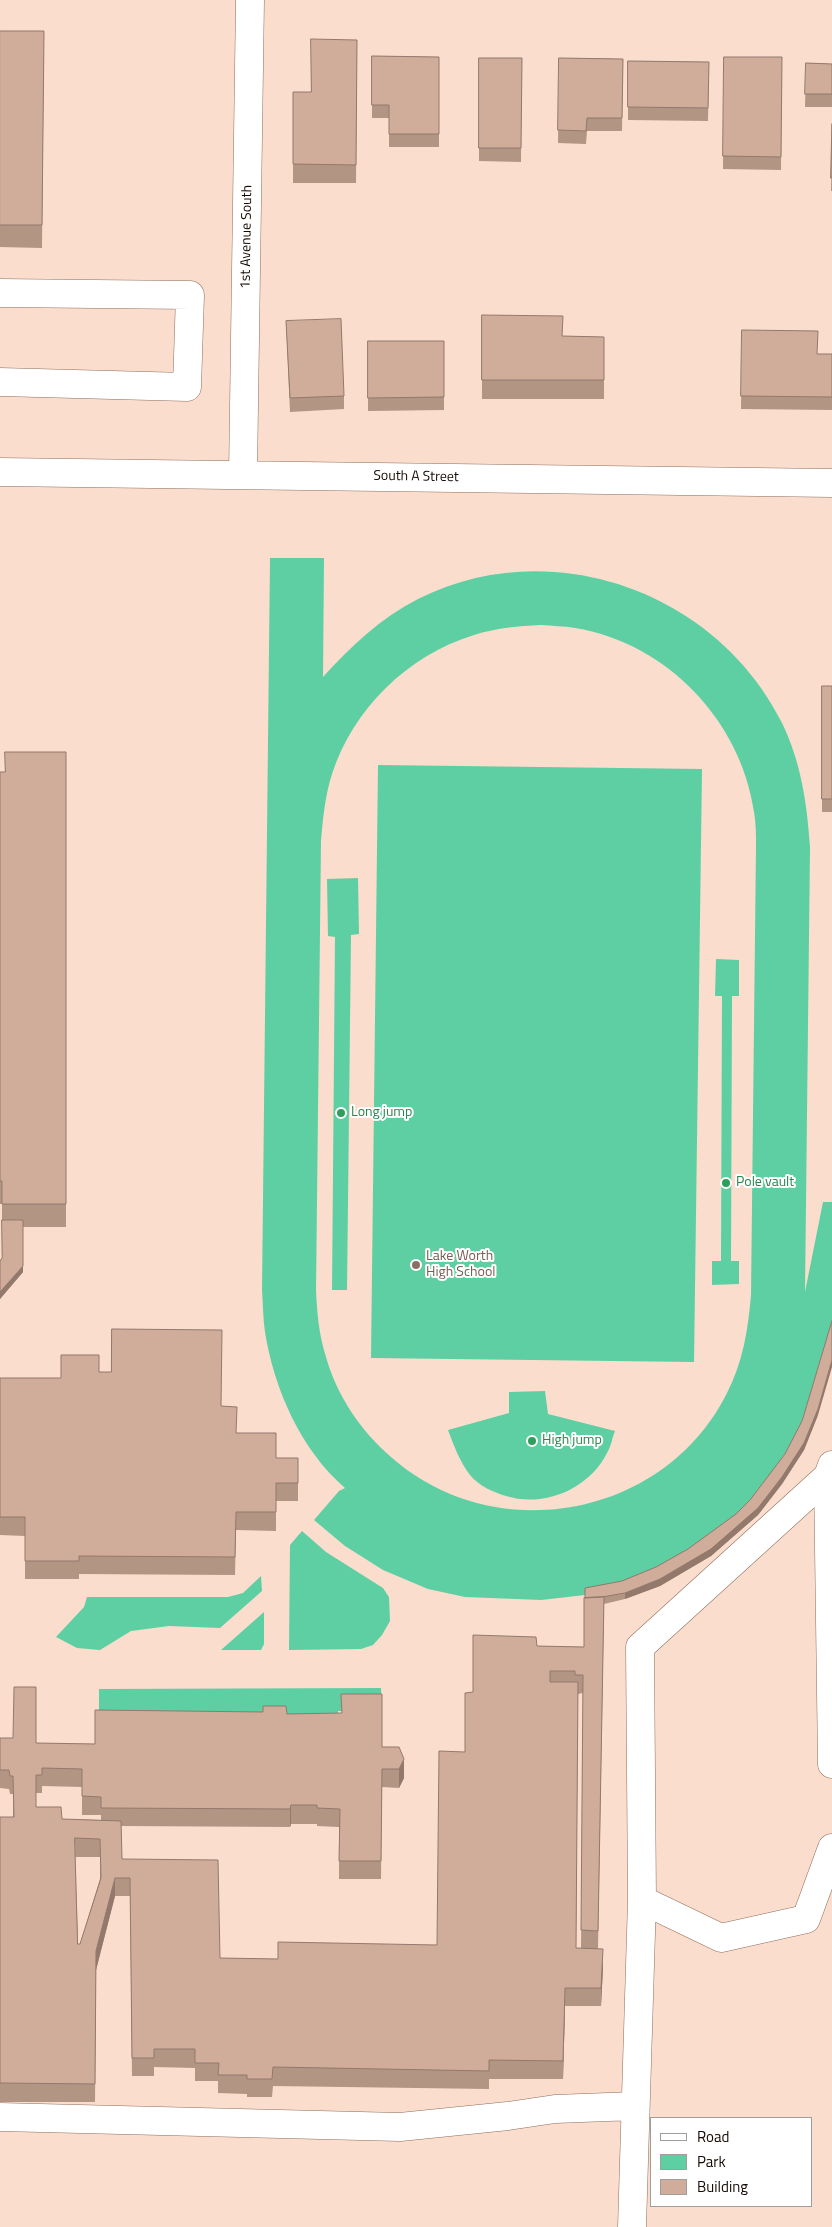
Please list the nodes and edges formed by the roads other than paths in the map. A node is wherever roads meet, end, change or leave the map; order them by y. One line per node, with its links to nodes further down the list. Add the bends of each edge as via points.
1 (250, 0): 5 (street, 1st Avenue South)
2 (0, 293): 3 (street, via 190,294 187,387)
3 (0, 382)
4 (0, 472): 5 (street, South A Street)
5 (243, 474): 6 (street, South A Street)
6 (832, 483)
7 (830, 1470): 8 (street); 10 (street, via 640,1647)
8 (832, 1764)
9 (832, 1848): 10 (street, via 806,1919 721,1938)
10 (642, 1900): 11 (street)
11 (635, 2106): 12 (street, via 555,2109 400,2127); 13 (street)
12 (0, 2117)
13 (632, 2227)

